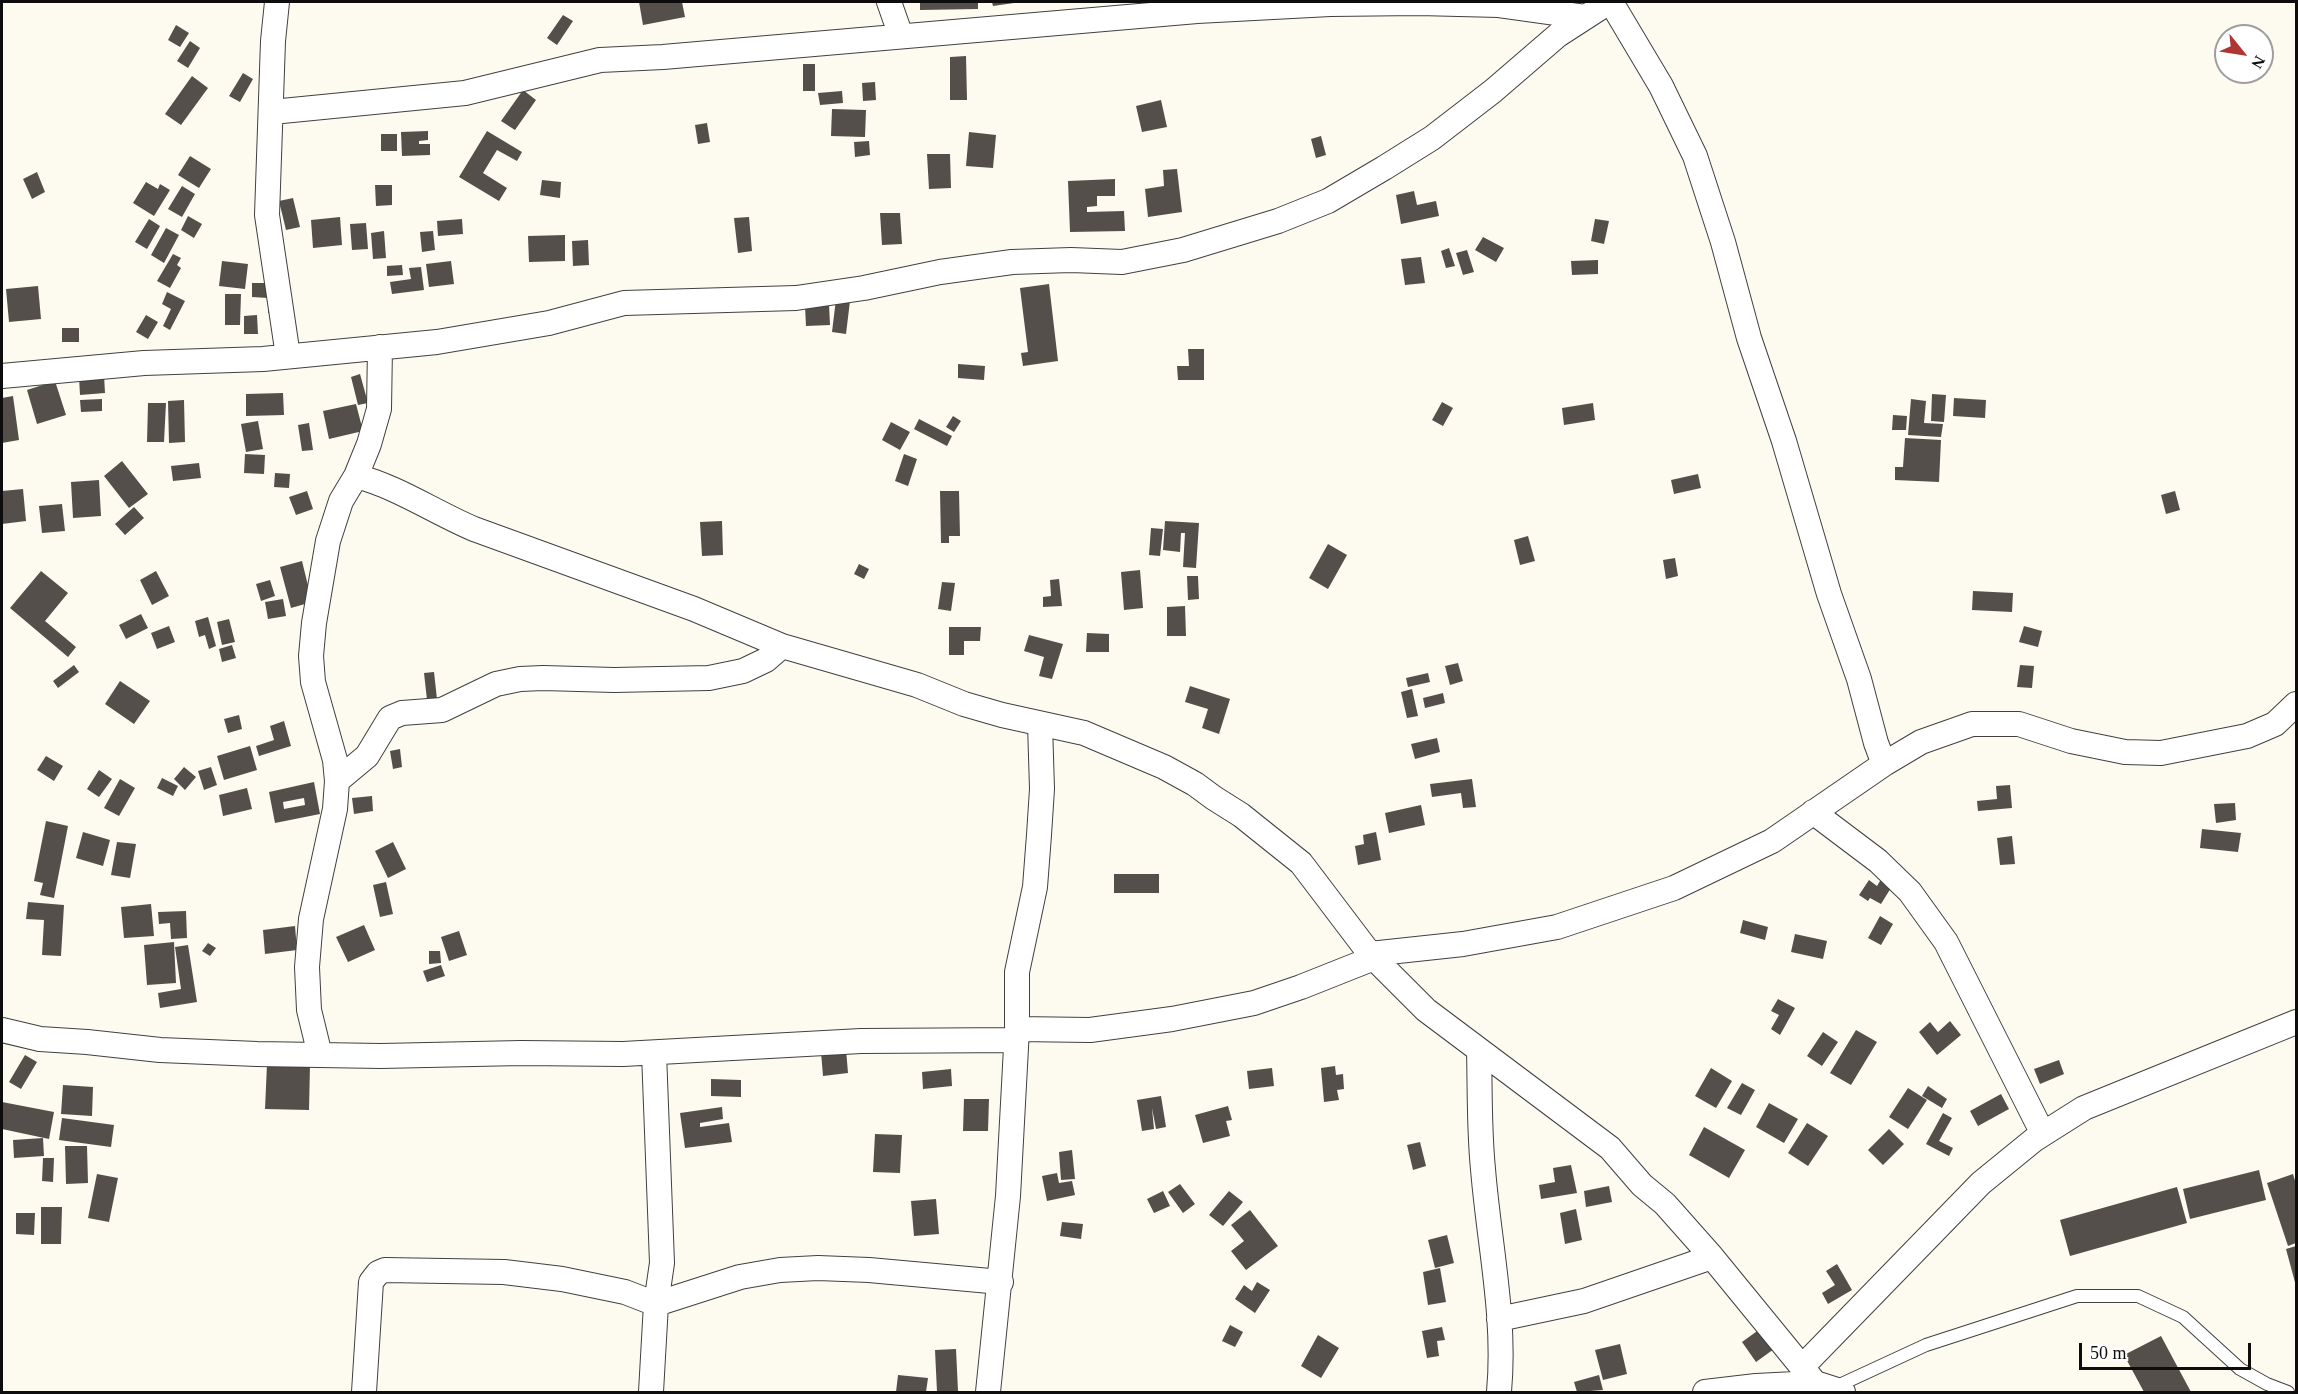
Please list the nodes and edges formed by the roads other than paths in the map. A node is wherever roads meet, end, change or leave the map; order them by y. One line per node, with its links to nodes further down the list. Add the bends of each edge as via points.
1 (277, 2): 6 (street)
2 (889, 2): 5 (street)
3 (1610, 2): 4 (street); 14 (street, via 1661,86 1695,156)
4 (1585, 17): 5 (street, via 1499,5 1330,4); 7 (street, via 1432,138 1328,201 1183,250 1122,262 1012,262 796,298 624,303 549,322 437,342)
5 (901, 36): 6 (street, via 600,60 465,93)
6 (272, 112): 8 (street, via 267,215)
7 (380, 347): 8 (street); 10 (street, via 379,409)
8 (288, 356): 9 (street, via 144,363)
9 (2, 376)
10 (356, 476): 11 (street, via 381,483 474,529 694,609); 15 (street, via 341,501 328,541 311,656 313,682)
11 (783, 646): 13 (street); 15 (street, via 766,660 742,671 709,678 543,678 496,684 442,710 402,713 390,718 367,756)
12 (2296, 704): 14 (street, via 2275,724 2247,736 2161,753 2115,750 2019,724 1972,724 1921,742)
13 (1040, 724): 17 (street, via 1084,733 1164,767 1241,815 1301,863); 20 (street, via 1039,835 1035,888 1017,972)
14 (1884, 764): 16 (street)
15 (338, 781): 23 (street, via 311,919 307,967 309,1010)
16 (1813, 812): 17 (street, via 1772,841 1674,888 1557,927); 24 (street, via 1902,884 1946,942)
17 (1372, 956): 20 (street, via 1254,1003 1172,1019); 21 (street, via 1426,1010)
18 (2296, 1022): 24 (street, via 2084,1108)
19 (2, 1030): 23 (street, via 40,1039 160,1050)
20 (1017, 1035): 22 (street); 26 (street)
21 (1479, 1050): 25 (street, via 1610,1148); 28 (street, via 1483,1170)
22 (654, 1053): 23 (street); 27 (street, via 662,1263)
23 (320, 1055)
24 (2043, 1134): 29 (street, via 1981,1183)
25 (1712, 1257): 28 (street, via 1584,1302); 29 (street)
26 (1001, 1282): 27 (street, via 869,1270 790,1270 740,1277); 33 (street)
27 (656, 1304): 31 (street, via 625,1292 562,1279 456,1270 385,1270 372,1282); 32 (street)
28 (1499, 1320): 34 (street)
29 (1823, 1383): 30 (street); 36 (lane, via 2077,1296 2138,1296 2183,1317 2240,1369)
30 (1760, 1389): 35 (street)
31 (364, 1392)
32 (651, 1392)
33 (988, 1392)
34 (1499, 1392)
35 (1705, 1392)
36 (2288, 1392)

